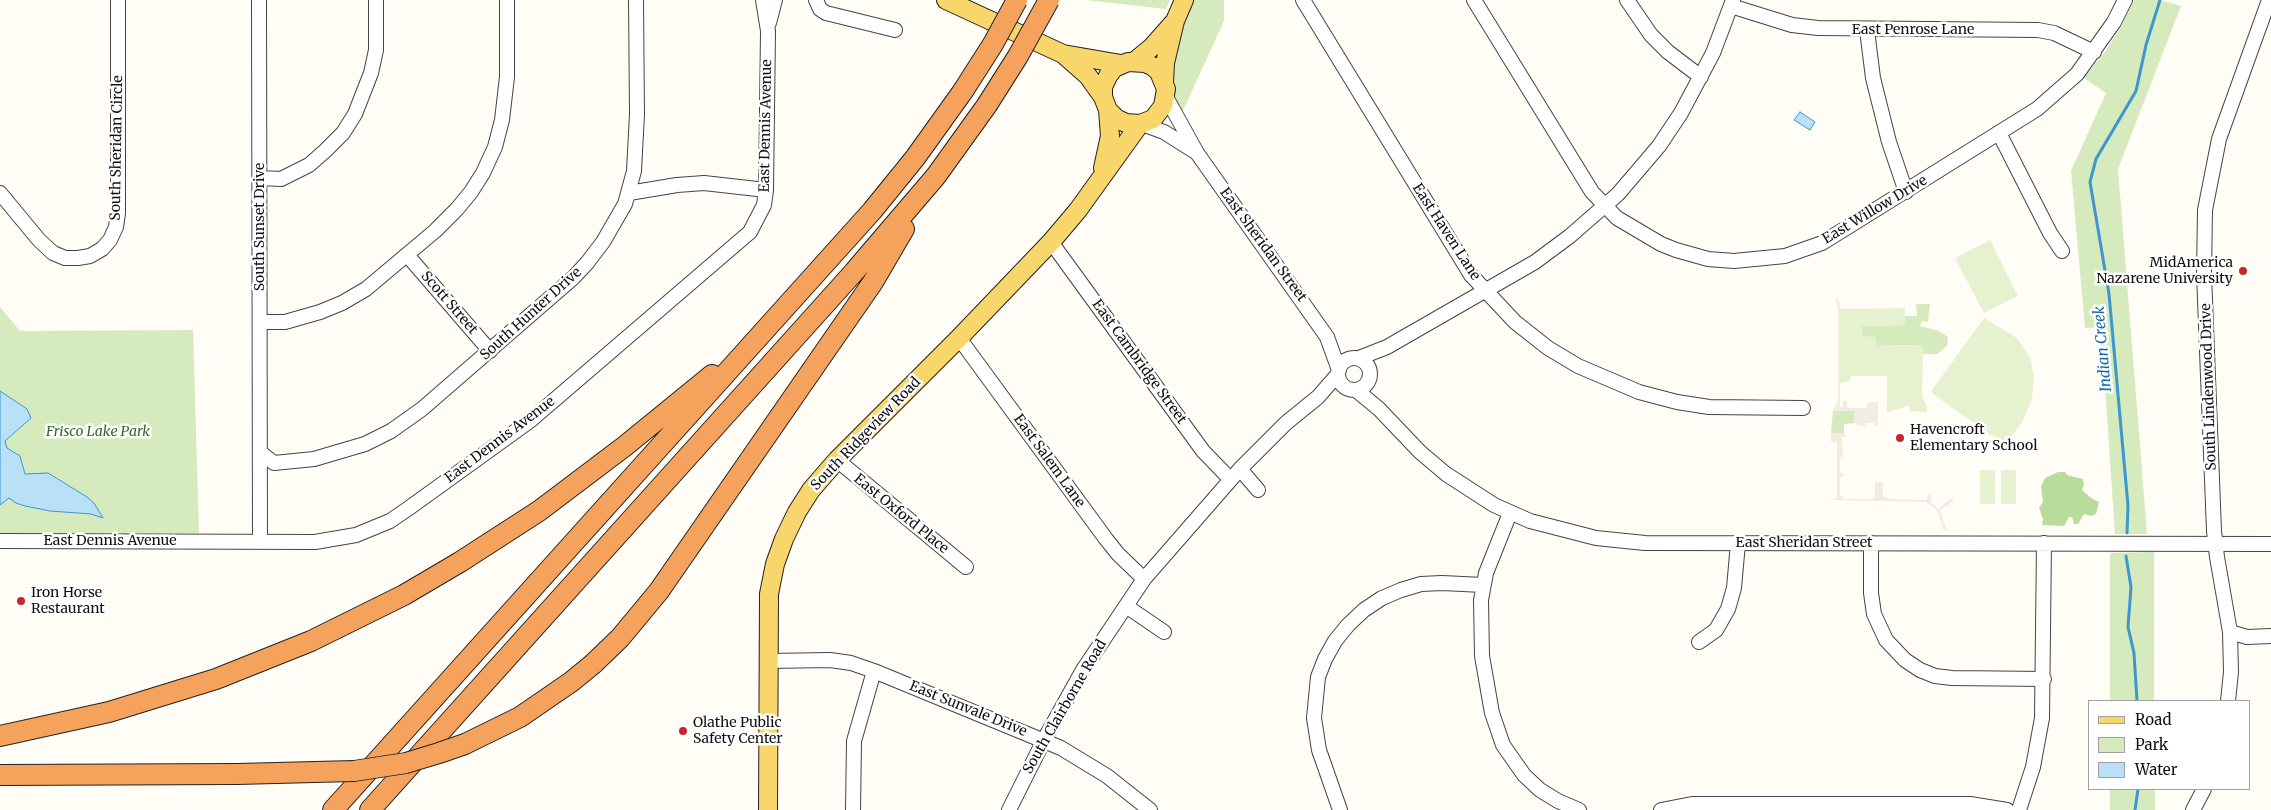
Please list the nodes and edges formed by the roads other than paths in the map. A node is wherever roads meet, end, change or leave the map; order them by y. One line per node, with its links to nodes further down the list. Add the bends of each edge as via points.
1 (118, 0): 38 (street, South Sheridan Circle, via 118,213 110,240 102,249 84,257 65,258 53,253)
2 (259, 0): 33 (street, South Sunset Drive)
3 (376, 0): 33 (street, via 376,50 372,73 355,114 337,139 309,165 281,179)
4 (507, 0): 42 (street, via 506,92 494,147 483,173 457,210)
5 (636, 0): 36 (street, South Hunter Drive, via 637,135)
6 (763, 0): 22 (street, East Dennis Avenue)
7 (775, 0): 22 (street, East Dennis Avenue)
8 (816, 0): 20 (street, via 826,13)
9 (946, 0): 24 (main road)
10 (1018, 0): 45 (highway, bridge, via 963,91 915,158)
11 (1049, 0): 32 (highway, bridge, via 987,105)
12 (1184, 0): 19 (main road)
13 (1303, 0): 43 (street, East Haven Lane, via 1471,275)
14 (1474, 0): 39 (street, East Willow Drive, via 1592,192)
15 (1628, 0): 26 (street, via 1651,35)
16 (2125, 0): 23 (street, East Willow Drive)
17 (2269, 0): 69 (street, South Lindenwood Drive, via 2219,138 2205,210 2204,274)
18 (1732, 3): 21 (street, East Penrose Lane, via 1792,25); 26 (street)
19 (1175, 21): 25 (main road, via 1152,47); 27 (main road, via 1166,63)
20 (895, 30)
21 (1867, 30): 23 (street, East Penrose Lane, via 2038,30 2063,37); 37 (street, via 1873,78)
22 (768, 31): 35 (street, East Dennis Avenue)
23 (2094, 52): 30 (street, East Willow Drive, via 2061,90)
24 (1063, 54): 25 (main road); 28 (main road, via 1088,76)
25 (1128, 62): 27 (main road, via 1152,66); 28 (main road, via 1108,76 1103,87)
26 (1702, 77): 39 (street, via 1659,146)
27 (1165, 90): 29 (main road, via 1159,113); 31 (street, East Sheridan Street)
28 (1106, 104): 29 (main road, via 1118,119); 34 (main road, South Ridgeview Road, via 1110,136)
29 (1141, 124): 31 (street, East Sheridan Street, via 1164,132); 34 (main road, South Ridgeview Road)
30 (1999, 133): 37 (street, East Willow Drive); 41 (street)
31 (1197, 153): 46 (street, East Sheridan Street)
32 (936, 176): 84 (highway, bridge, via 873,282 664,583 593,664 520,717 439,754 354,771); 88 (highway, via 854,272)
33 (260, 178): 44 (street, South Sunset Drive)
34 (1100, 178): 40 (main road, South Ridgeview Road)
35 (766, 190): 36 (street, via 704,183); 64 (street, East Dennis Avenue, via 757,221 739,243 531,420 409,508 371,529 337,539)
36 (629, 192): 49 (street, South Hunter Drive, via 603,242 587,263)
37 (1906, 192): 39 (street, East Willow Drive, via 1822,243 1785,256 1751,260 1708,259 1668,247 1630,228)
38 (0, 193)
39 (1605, 206): 43 (street, via 1535,262)
40 (1051, 242): 47 (main road, South Ridgeview Road); 60 (street, East Cambridge Street, via 1204,451)
41 (2062, 251)
42 (408, 256): 44 (street, via 366,289 342,303 298,319); 49 (street, Scott Street)
43 (1486, 291): 48 (street); 55 (street, East Haven Lane, via 1515,322 1548,348 1624,387 1709,407)
44 (261, 322): 57 (street, South Sunset Drive)
45 (760, 336): 82 (highway, via 539,511 404,595 311,641 216,679 110,712); 87 (highway)
46 (1327, 337): 50 (street, East Sheridan Street); 51 (street, East Sheridan Street)
47 (959, 338): 58 (main road, South Ridgeview Road); 71 (street, East Salem Lane, via 1106,539)
48 (1387, 347): 50 (street); 52 (street)
49 (490, 351): 57 (street, South Hunter Drive, via 411,418 365,444 290,462 274,463)
50 (1356, 358): 51 (street, via 1342,364); 52 (street, via 1364,361)
51 (1338, 372): 53 (street); 54 (street, South Clairborne Road)
52 (1370, 376): 53 (street, via 1362,389); 56 (street, East Sheridan Street)
53 (1350, 389): 54 (street, South Clairborne Road); 56 (street, East Sheridan Street)
54 (1318, 397): 59 (street, South Clairborne Road, via 1286,423)
55 (1803, 408)
56 (1379, 409): 62 (street, East Sheridan Street, via 1446,474)
57 (261, 453): 64 (street, South Sunset Drive)
58 (837, 460): 70 (street, East Oxford Place); 78 (main road, South Ridgeview Road, via 797,512 775,564 769,594)
59 (1240, 469): 60 (street, South Clairborne Road); 61 (street)
60 (1230, 479): 71 (street, South Clairborne Road)
61 (1258, 490)
62 (1510, 513): 67 (street, East Sheridan Street, via 1565,532 1620,542); 72 (street)
63 (0, 541): 64 (street, East Dennis Avenue)
64 (260, 542)
65 (1871, 542): 66 (street, East Sheridan Street); 67 (street, East Sheridan Street); 80 (street, via 1874,614 1886,640 1904,660 1935,676)
66 (2044, 543): 69 (street, East Sheridan Street); 80 (street)
67 (1738, 544): 77 (street, via 1734,588 1728,610 1716,630)
68 (2271, 544): 69 (street, East Sheridan Street)
69 (2215, 545): 75 (street, South Lindenwood Drive)
70 (966, 567)
71 (1144, 579): 73 (street, South Clairborne Road)
72 (1483, 585): 93 (street, via 1442,582 1401,590 1364,610 1335,641 1318,678 1314,718 1319,750); 94 (street, via 1482,656 1487,694 1499,735 1524,775 1540,790)
73 (1126, 606): 74 (street); 83 (street, South Clairborne Road, via 1083,670)
74 (1164, 632)
75 (2230, 632): 76 (street); 81 (street, South Lindenwood Drive)
76 (2271, 636)
77 (1699, 642)
78 (768, 661): 79 (street, East Sunvale Drive, via 830,660); 89 (main road, South Ridgeview Road)
79 (874, 671): 83 (street, East Sunvale Drive); 90 (street, via 854,741)
80 (2044, 679): 97 (street, via 2040,734)
81 (2228, 700)
82 (0, 736)
83 (1044, 740): 91 (street, South Clairborne Road); 92 (street, East Sunvale Drive, via 1107,776)
84 (0, 776)
85 (2203, 790): 98 (street)
86 (1736, 807): 95 (street, via 1692,804); 96 (street, via 1970,804)
87 (333, 810)
88 (370, 810)
89 (768, 810)
90 (852, 810)
91 (1008, 810)
92 (1150, 810)
93 (1340, 810)
94 (1579, 810)
95 (1661, 810)
96 (2007, 810)
97 (2019, 810)
98 (2193, 810)

